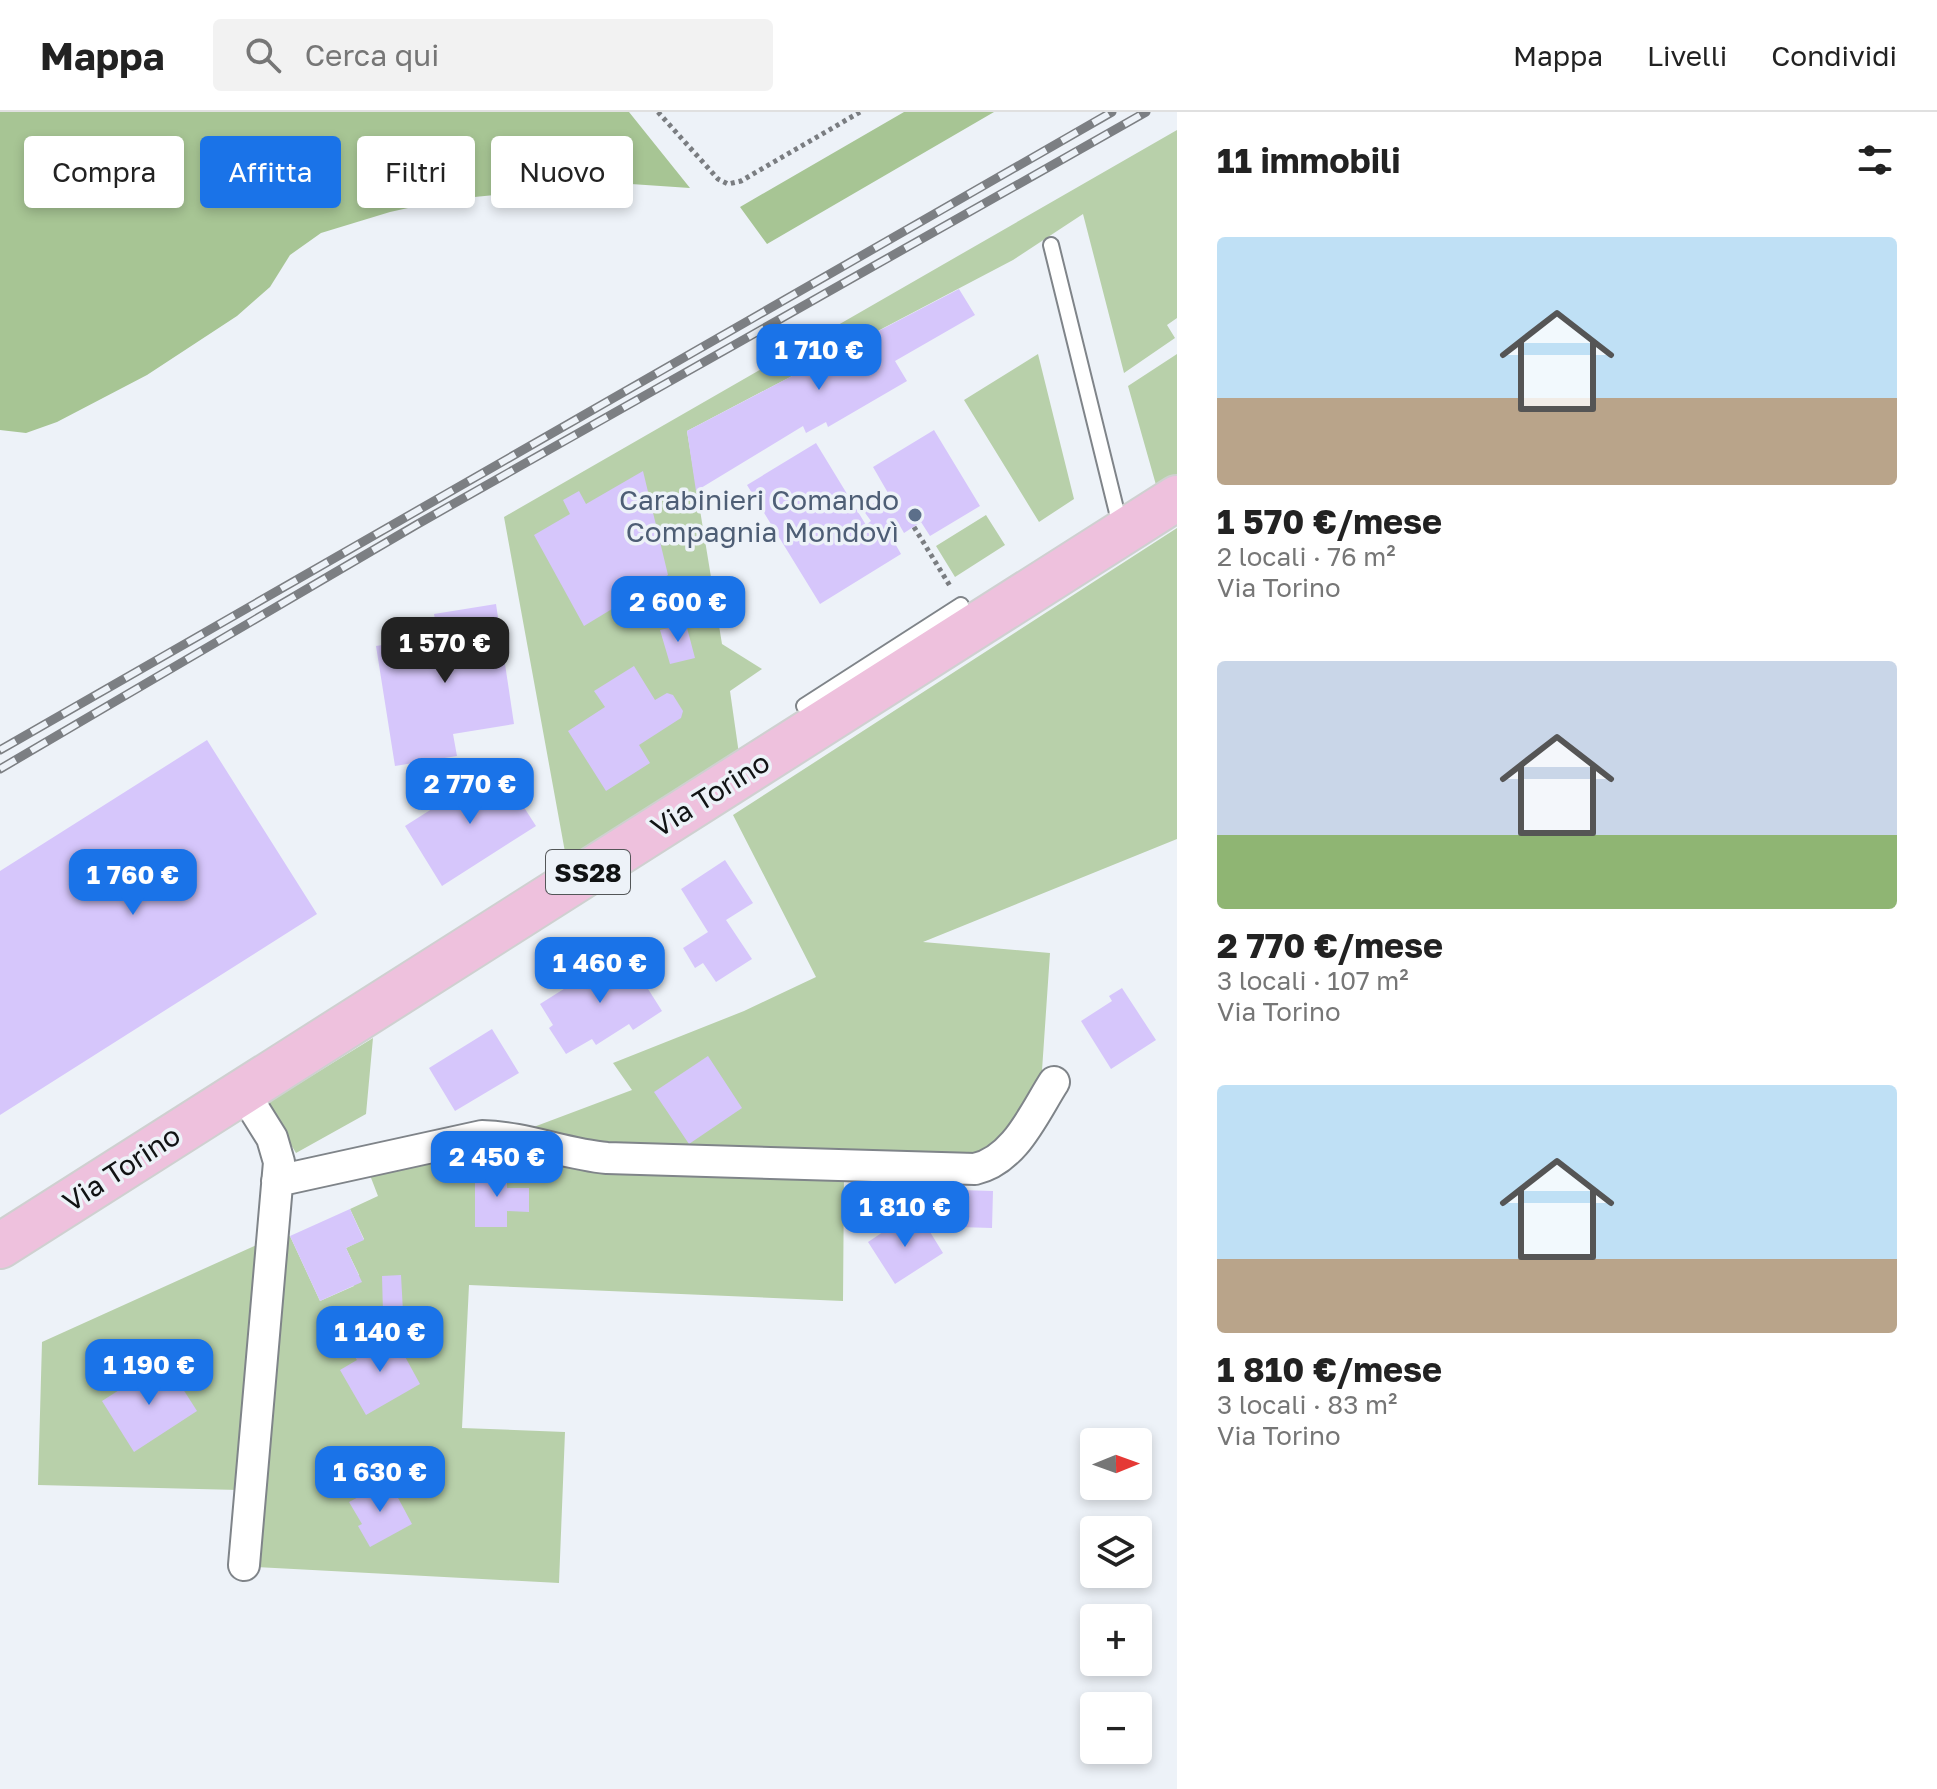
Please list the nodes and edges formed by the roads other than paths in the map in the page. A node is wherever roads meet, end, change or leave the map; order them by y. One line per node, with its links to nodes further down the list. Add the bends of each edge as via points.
1 (1051, 245): 3 (lane)
2 (1177, 498): 3 (main road, Via Torino / SS28)
3 (1122, 533): 7 (main road, Via Torino / SS28)
4 (961, 605): 5 (lane)
5 (804, 706)
6 (1054, 1082): 8 (street, via 1003,1156 975,1169 607,1158 482,1136)
7 (242, 1090): 8 (street, via 276,1149); 9 (main road, Via Torino / SS28)
8 (277, 1181): 10 (street)
9 (0, 1246)
10 (244, 1565)

